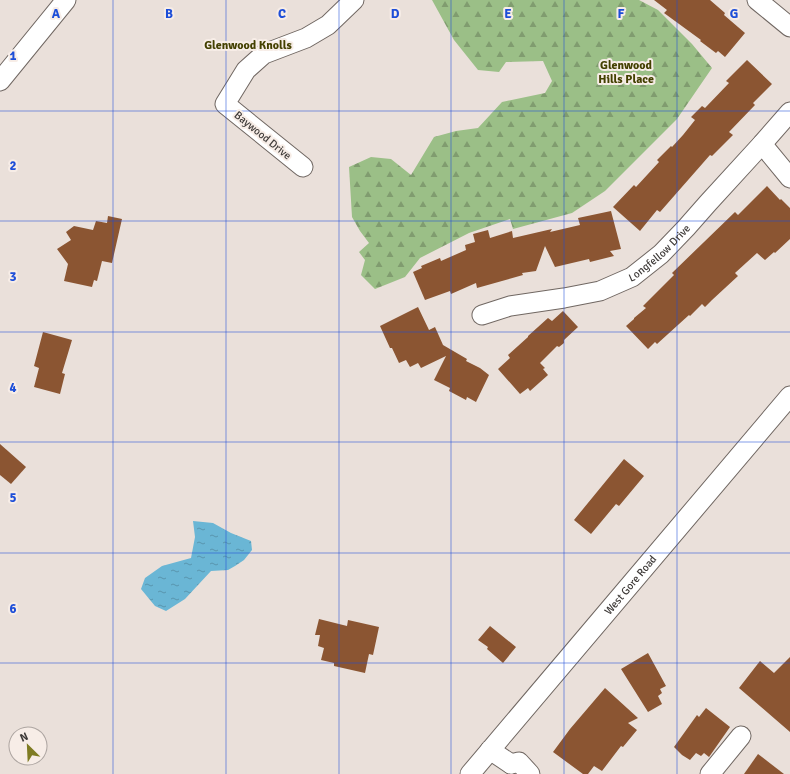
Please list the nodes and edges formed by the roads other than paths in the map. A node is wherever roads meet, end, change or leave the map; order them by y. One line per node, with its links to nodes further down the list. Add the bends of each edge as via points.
1 (66, 0): 5 (street)
2 (354, 0): 8 (street, Baywood Drive, via 328,25 306,38 264,54 246,70 225,104)
3 (757, 0): 4 (street)
4 (790, 27)
5 (0, 81)
6 (790, 112): 7 (street, Longfellow Drive)
7 (762, 144): 9 (street); 10 (street, Longfellow Drive, via 661,254 632,277 600,291 510,306)
8 (303, 167)
9 (790, 178)
10 (482, 316)
11 (790, 396): 13 (street, West Gore Road)
12 (741, 736): 17 (street)
13 (490, 750): 14 (street); 15 (street, West Gore Road)
14 (509, 769): 16 (street, via 519,762)
15 (470, 774)
16 (530, 774)
17 (710, 774)

